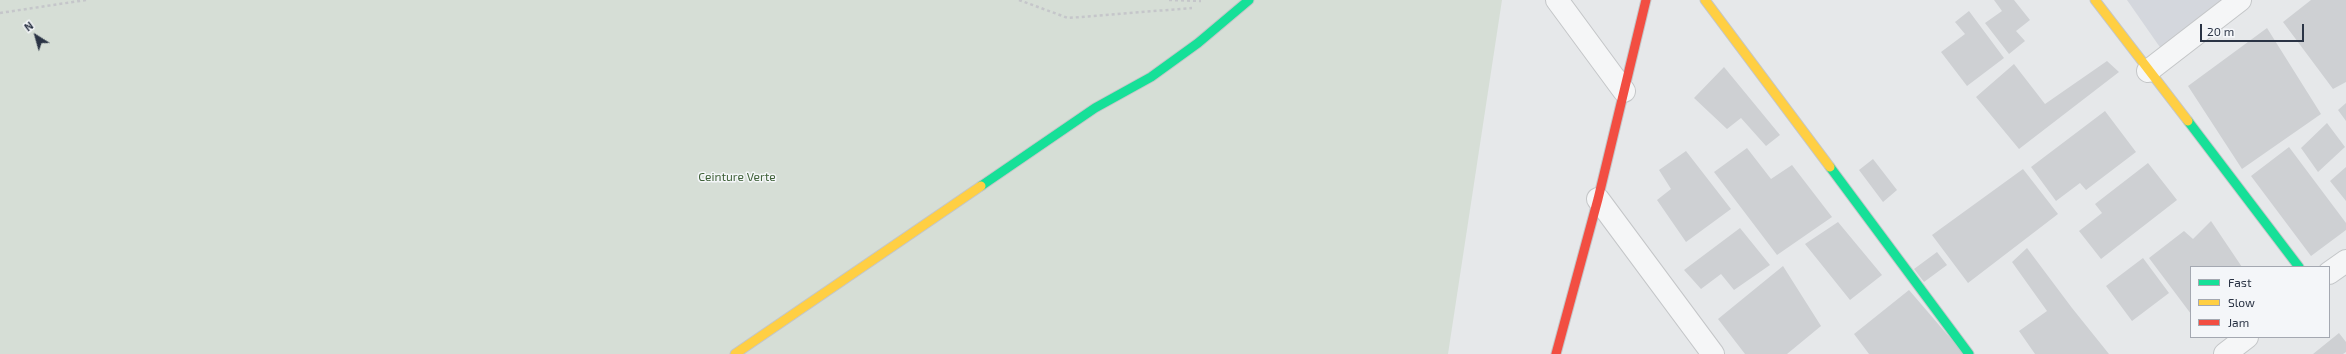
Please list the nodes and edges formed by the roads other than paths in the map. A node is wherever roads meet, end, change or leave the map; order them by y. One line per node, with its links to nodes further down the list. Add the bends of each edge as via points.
1 (1249, 0): 14 (street, via 1198,43 1151,77 1089,112)
2 (1557, 0): 8 (street)
3 (1646, 0): 8 (street)
4 (1705, 0): 17 (street)
5 (2095, 0): 7 (street)
6 (2240, 0): 7 (street)
7 (2148, 71): 11 (street)
8 (1624, 91): 9 (street)
9 (1598, 199): 15 (street); 16 (street)
10 (2346, 261): 12 (street)
11 (2298, 266)
12 (2330, 272)
13 (2246, 338): 18 (street)
14 (735, 354)
15 (1556, 354)
16 (1713, 354)
17 (1969, 354)
18 (2225, 354)

